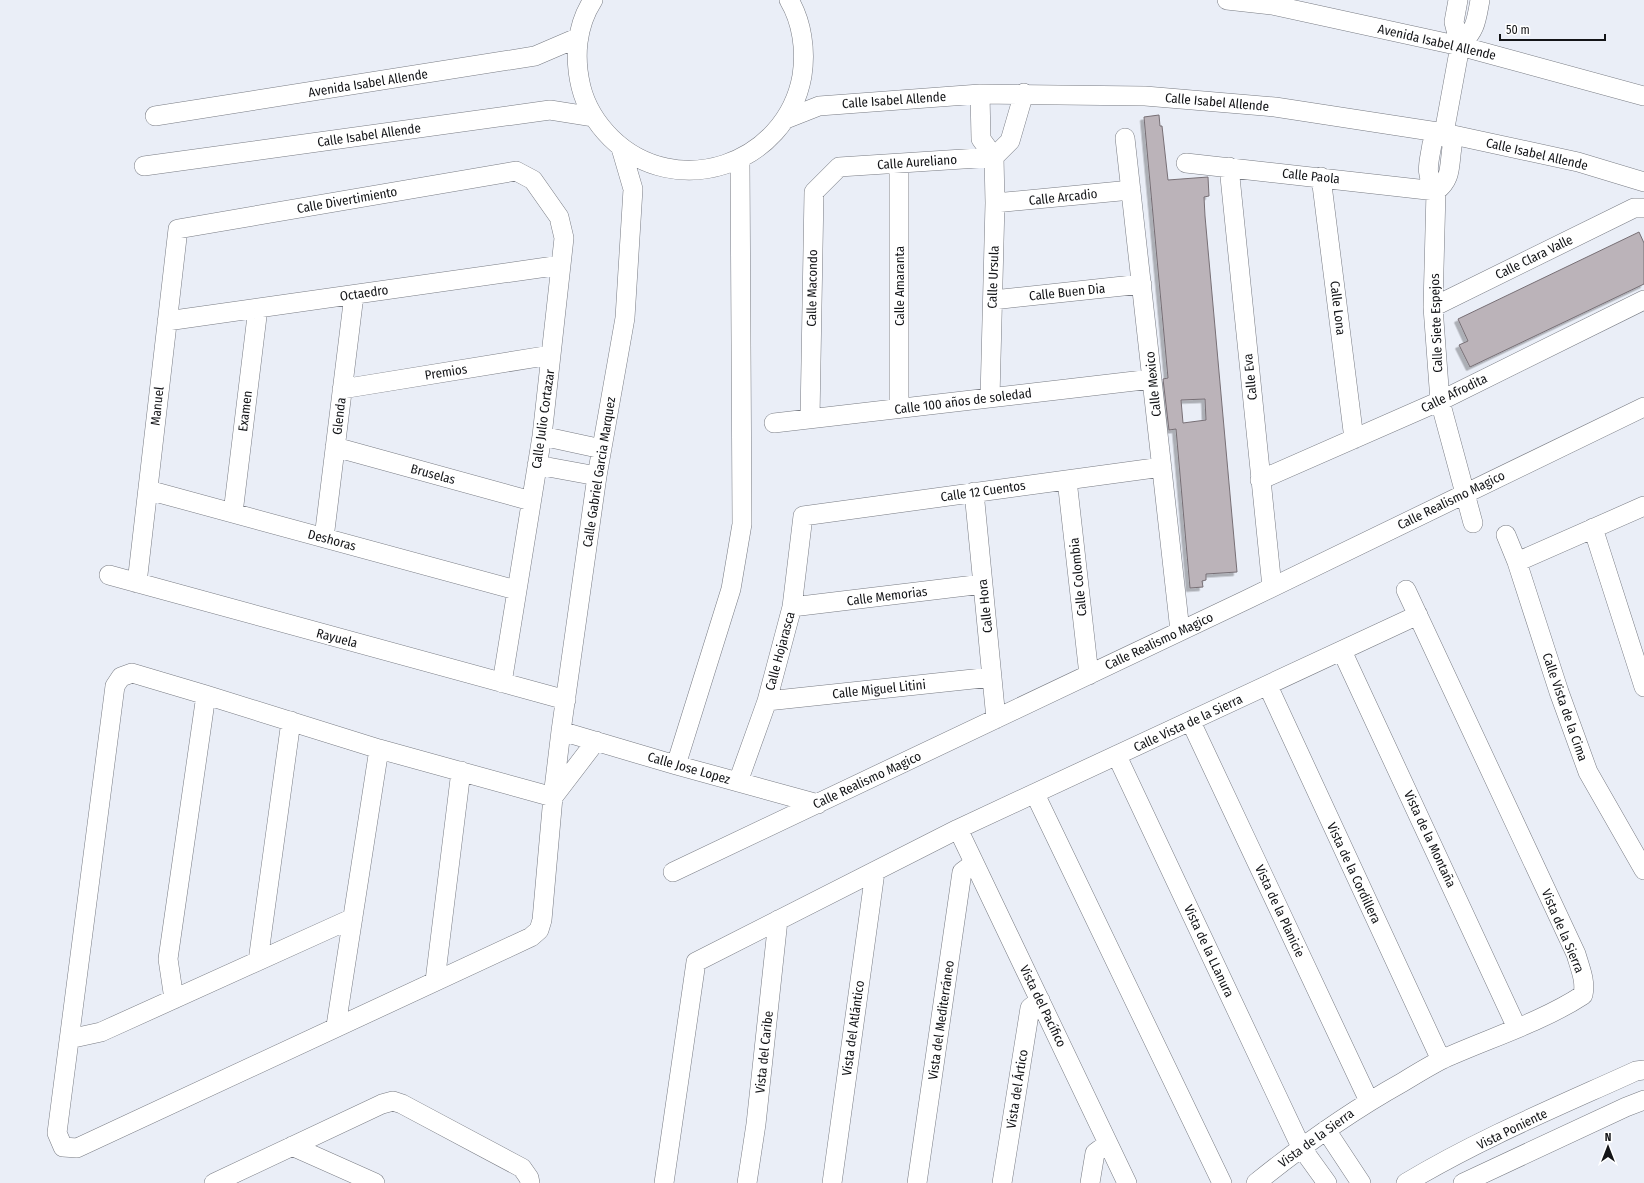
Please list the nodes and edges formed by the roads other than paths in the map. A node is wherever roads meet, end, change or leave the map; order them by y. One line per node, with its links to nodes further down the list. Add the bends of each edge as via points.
1 (592, 0): 6 (street)
2 (789, 0): 13 (street, via 801,30 804,61 799,91)
3 (1227, 0): 7 (street, Avenida Isabel Allende, via 1272,5)
4 (1458, 0): 7 (street, via 1454,22)
5 (1479, 0): 7 (street, via 1475,26)
6 (578, 38): 11 (street, Avenida Isabel Allende, via 535,56); 12 (street, via 576,69 584,99)
7 (1460, 46): 10 (street, Avenida Isabel Allende); 14 (street)
8 (1024, 93): 9 (street, Calle Isabel Allende); 14 (street, Calle Isabel Allende, via 1145,96 1275,107); 17 (street, via 1010,141)
9 (980, 94): 13 (street, Calle Isabel Allende, via 819,106); 17 (street, via 981,139)
10 (1644, 96)
11 (155, 116)
12 (594, 117): 16 (street, via 599,126); 21 (street, Calle Isabel Allende, via 550,110)
13 (786, 119): 18 (street, via 765,143)
14 (1444, 133): 26 (street, Calle Isabel Allende, via 1578,162); 28 (street, Calle Siete Espejos, via 1432,144 1428,173)
15 (1125, 138): 27 (street, Calle Mexico)
16 (621, 148): 18 (street, via 648,163 679,170 710,169); 52 (street, Calle Gabriel Garcia Marquez, via 633,189 626,303)
17 (994, 157): 20 (street, Calle Aureliano); 29 (street, Calle Ursula)
18 (740, 160): 95 (street, via 742,524 731,589)
19 (1186, 162): 23 (street, Calle Paola)
20 (899, 164): 22 (street, Calle Aureliano); 46 (street, Calle Amaranta)
21 (144, 166)
22 (839, 167): 47 (street, Calle Macondo, via 814,192)
23 (1229, 167): 25 (street, Calle Paola); 57 (street, Calle Eva)
24 (516, 171): 31 (street, Calle Divertimiento); 32 (street, Calle Julio Cortazar, via 533,180 559,217 564,238)
25 (1321, 177): 28 (street, Calle Paola); 50 (street, Calle Lona)
26 (1644, 182)
27 (1131, 190): 29 (street, Calle Arcadio); 33 (street, Calle Mexico)
28 (1436, 191): 37 (street, Calle Siete Espejos)
29 (996, 203): 35 (street, Calle Ursula)
30 (1639, 208): 37 (street, Calle Clara Valle)
31 (178, 228): 39 (street, Manuel)
32 (561, 265): 34 (street, Octaedro); 40 (street, Calle Julio Cortazar)
33 (1142, 284): 35 (street, Calle Buen Dia); 41 (street, Calle Mexico)
34 (354, 295): 38 (street, Octaedro); 42 (street, Glenda)
35 (992, 300): 43 (street, Calle Ursula)
36 (1644, 300): 44 (street, Calle Afrodita)
37 (1433, 307): 44 (street, Calle Siete Espejos)
38 (258, 308): 39 (street, Octaedro); 63 (street, Examen)
39 (167, 321): 58 (street, Manuel)
40 (551, 355): 42 (street, Premios); 49 (street, Calle Julio Cortazar)
41 (1152, 379): 43 (street, Calle 100 años de soledad); 54 (street, Calle Mexico)
42 (342, 389): 51 (street, Glenda)
43 (990, 398): 46 (street, Calle 100 años de soledad)
44 (1440, 401): 50 (street, Calle Afrodita); 60 (street, Calle Siete Espejos)
45 (1644, 407): 60 (street, Calle Realismo Magico)
46 (899, 408): 47 (street, Calle 100 años de soledad)
47 (810, 418): 48 (street, Calle 100 años de soledad)
48 (774, 423)
49 (542, 436): 52 (street); 53 (street, Calle Julio Cortazar)
50 (1354, 439): 57 (street, Calle Afrodita)
51 (335, 447): 61 (street, Bruselas); 68 (street, Glenda)
52 (602, 449): 55 (street, Calle Gabriel Garcia Marquez)
53 (537, 466): 55 (street); 61 (street, Calle Julio Cortazar)
54 (1162, 467): 56 (street, Calle 12 Cuentos); 78 (street, Calle Mexico)
55 (597, 476): 86 (street, Calle Gabriel Garcia Marquez)
56 (1067, 480): 59 (street, Calle 12 Cuentos); 80 (street, Calle Colombia)
57 (1260, 480): 73 (street, Calle Eva)
58 (148, 490): 63 (street, Deshoras); 71 (street, Manuel)
59 (974, 492): 64 (street, Calle 12 Cuentos); 72 (street, Calle Hora)
60 (1465, 493): 65 (street, Calle Siete Espejos); 73 (street, Calle Realismo Magico)
61 (531, 501): 74 (street, Calle Julio Cortazar)
62 (1644, 506): 66 (street)
63 (233, 513): 68 (street, Deshoras)
64 (803, 516): 76 (street, Calle Hojarasca)
65 (1473, 523)
66 (1592, 528): 69 (street); 84 (street)
67 (1506, 535): 69 (street, Calle Vista de la Cima)
68 (324, 538): 74 (street, Deshoras)
69 (1517, 562): 103 (street, Calle Vista de la Cima, via 1588,772)
70 (109, 576): 71 (street, Rayuela)
71 (137, 583): 82 (street, Rayuela)
72 (983, 584): 76 (street, Calle Memorias); 81 (street, Calle Hora)
73 (1272, 587): 78 (street, Calle Realismo Magico)
74 (516, 590): 82 (street, Calle Julio Cortazar)
75 (1406, 590): 77 (street, Vista de la Sierra)
76 (792, 607): 87 (street, Calle Hojarasca)
77 (1418, 615): 79 (street, Calle Vista de la Sierra); 113 (street, Vista de la Sierra, via 1576,954 1583,975 1583,995)
78 (1180, 631): 80 (street, Calle Realismo Magico)
79 (1342, 651): 83 (street, Calle Vista de la Sierra); 113 (street, Vista de la Montaña)
80 (1089, 675): 88 (street, Calle Realismo Magico)
81 (992, 677): 87 (street, Calle Miguel Litini); 88 (street, Calle Hora)
82 (502, 683): 86 (street, Rayuela)
83 (1268, 686): 90 (street, Calle Vista de la Sierra); 115 (street, Vista de la Cordillera)
84 (1644, 687)
85 (206, 694): 89 (street); 110 (street, via 168,959); 114 (street, via 132,673 121,677 115,686)
86 (566, 700): 91 (street, Calle Gabriel Garcia Marquez)
87 (767, 701): 97 (street, Calle Hojarasca)
88 (996, 719): 100 (street, Calle Realismo Magico)
89 (291, 721): 93 (street); 108 (street)
90 (1191, 722): 94 (street, Calle Vista de la Sierra); 118 (street, Vista de la Planicie)
91 (561, 731): 92 (street, Calle Jose Lopez); 99 (street, Calle Gabriel Garcia Marquez)
92 (596, 741): 95 (street, Calle Jose Lopez); 99 (street)
93 (379, 749): 96 (street); 106 (street)
94 (1117, 756): 98 (street, Calle Vista de la Sierra); 122 (street, Vista de la LLanura)
95 (676, 765): 97 (street, Calle Jose Lopez)
96 (461, 772): 99 (street); 109 (street)
97 (738, 782): 100 (street, Calle Jose Lopez)
98 (1035, 794): 101 (street, Calle Vista de la Sierra); 133 (street)
99 (553, 797): 109 (street, Calle Gabriel Garcia Marquez, via 539,930 531,937)
100 (818, 804): 104 (street, Calle Realismo Magico)
101 (958, 829): 102 (street, Vista del Pacífico); 105 (street, Calle Vista de la Sierra)
102 (974, 863): 111 (street, Vista del Pacífico); 129 (street, Vista del Mediterráneo, via 962,872)
103 (1644, 870)
104 (673, 872)
105 (875, 872): 107 (street, Calle Vista de la Sierra); 128 (street, Vista del Atlántico)
106 (353, 918): 108 (street); 112 (street)
107 (778, 920): 126 (street, Calle Vista de la Sierra, via 696,962); 127 (street, Vista del Caribe, via 756,1124)
108 (258, 961): 110 (street)
109 (435, 981): 112 (street)
110 (174, 999): 114 (street, via 101,1032)
111 (1040, 1000): 120 (street, Vista del Pacífico); 130 (street, Vista del Ártico, via 1030,1008)
112 (336, 1026): 114 (street, via 77,1148 63,1147 57,1133)
113 (1517, 1028): 115 (street, Vista de la Sierra)
114 (69, 1039)
115 (1441, 1060): 118 (street, Vista de la Sierra)
116 (1644, 1070): 137 (street, Vista Poniente, via 1636,1071 1571,1100 1430,1168)
117 (1644, 1100): 138 (street)
118 (1369, 1101): 119 (street, Vista de la Sierra)
119 (1326, 1130): 122 (street, Vista de la Sierra); 136 (street)
120 (1107, 1144): 131 (street, via 1095,1153); 132 (street, Vista del Pacífico)
121 (292, 1146): 123 (street); 124 (street); 125 (street, via 393,1101 522,1168)
122 (1301, 1147): 134 (street, Vista de la Sierra); 135 (street, Vista de la LLanura)
123 (214, 1183)
124 (375, 1183)
125 (530, 1183)
126 (664, 1183)
127 (747, 1183)
128 (832, 1183)
129 (917, 1183)
130 (1002, 1183)
131 (1090, 1183)
132 (1126, 1183)
133 (1222, 1183)
134 (1256, 1183)
135 (1327, 1183)
136 (1361, 1183)
137 (1406, 1183)
138 (1464, 1183)

